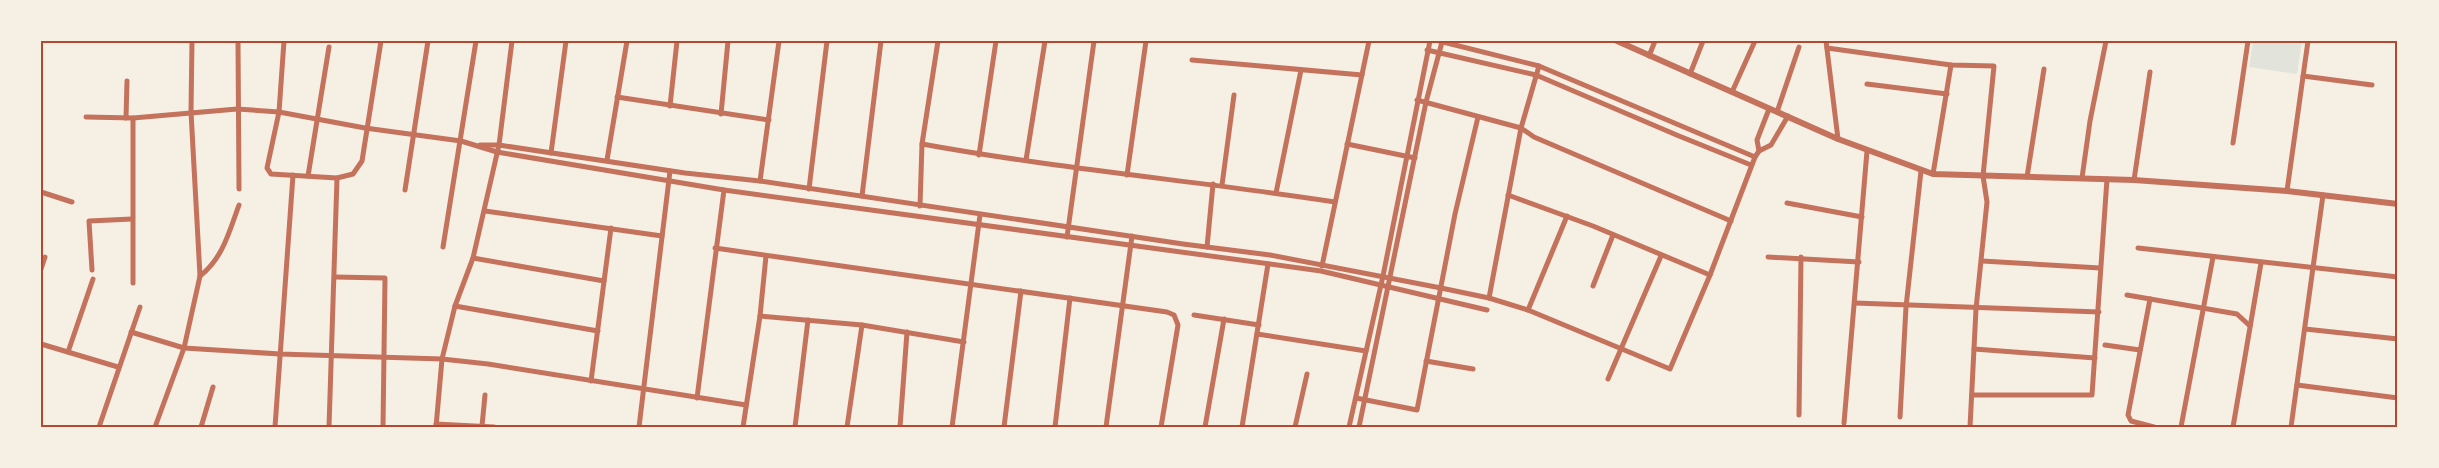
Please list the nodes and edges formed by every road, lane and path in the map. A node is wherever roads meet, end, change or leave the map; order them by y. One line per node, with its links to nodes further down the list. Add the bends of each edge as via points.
1 (192, 41): 59 (street)
2 (238, 41): 57 (street)
3 (284, 41): 60 (street)
4 (381, 41): 70 (street)
5 (428, 41): 72 (street)
6 (476, 41): 74 (street)
7 (512, 41): 79 (street)
8 (566, 41): 83 (street)
9 (627, 41): 53 (street)
10 (677, 41): 56 (street)
11 (728, 41): 62 (street)
12 (779, 41): 69 (street)
13 (828, 41): 109 (street)
14 (881, 41): 117 (street)
15 (938, 41): 76 (street)
16 (996, 41): 84 (street)
17 (1045, 41): 89 (street)
18 (1094, 41): 91 (street)
19 (1146, 41): 96 (street)
20 (1369, 41): 44 (street)
21 (1430, 41): 34 (street)
22 (1617, 41): 36 (street)
23 (1655, 41): 36 (street)
24 (1703, 41): 43 (street)
25 (1754, 41): 50 (street)
26 (1826, 41): 33 (street)
27 (2106, 41): 101 (street)
28 (2248, 41): 75 (street)
29 (2308, 41): 46 (street)
30 (1440, 42): 35 (street); 39 (street)
31 (329, 47): 68 (street)
32 (1799, 47): 61 (street)
33 (1827, 48): 38 (street); 73 (street)
34 (1427, 50): 35 (street); 54 (street)
35 (1438, 52): 45 (street); 55 (street)
36 (1649, 56): 43 (street)
37 (1192, 60): 41 (street)
38 (1951, 65): 51 (street); 98 (street, via 1994,66)
39 (1538, 66): 45 (street); 86 (street)
40 (2044, 69): 99 (street)
41 (1301, 70): 44 (street); 114 (street)
42 (2150, 72): 104 (street)
43 (1690, 74): 50 (street)
44 (1362, 75): 77 (street)
45 (1536, 75): 71 (street); 90 (street)
46 (2303, 76): 49 (street); 112 (street)
47 (127, 81): 66 (street)
48 (1867, 84): 51 (street)
49 (2372, 85)
50 (1732, 92): 58 (street)
51 (1947, 94): 94 (street)
52 (1234, 95): 107 (street)
53 (617, 97): 56 (street); 88 (street)
54 (1417, 100): 55 (street); 85 (street)
55 (1426, 102): 63 (street); 87 (street)
56 (670, 106): 62 (street)
57 (237, 109): 59 (street); 60 (street); 108 (street)
58 (1769, 109): 61 (street); 80 (street, via 1757,140)
59 (191, 112): 67 (street); 162 (street)
60 (280, 112): 68 (street); 95 (street, via 268,168 271,174)
61 (1777, 112): 64 (street)
62 (721, 114): 69 (street)
63 (1478, 116): 71 (street); 174 (street)
64 (1788, 116): 73 (street); 80 (street, via 1771,145)
65 (86, 117): 66 (street)
66 (126, 118): 67 (street)
67 (133, 118): 128 (street)
68 (318, 119): 70 (street); 97 (street)
69 (769, 120): 105 (street)
70 (366, 128): 72 (street); 100 (street, via 362,161 358,168 353,174)
71 (1521, 128): 115 (street); 129 (street, via 1534,137)
72 (415, 134): 74 (street); 110 (street)
73 (1838, 139): 81 (street)
74 (461, 141): 78 (street); 139 (street)
75 (2233, 143)
76 (922, 144): 84 (street); 123 (street)
77 (1348, 144): 85 (street); 119 (street)
78 (480, 145): 79 (street); 82 (street)
79 (499, 145): 82 (street); 83 (street)
80 (1758, 151): 86 (street)
81 (1867, 151): 92 (street); 127 (street)
82 (497, 152): 103 (street); 124 (street)
83 (551, 153): 88 (street)
84 (979, 155): 89 (street)
85 (1406, 155): 87 (street); 163 (street)
86 (1755, 157): 90 (street)
87 (1415, 158): 165 (street)
88 (607, 160): 93 (street)
89 (1026, 160): 91 (street)
90 (1751, 165): 129 (street)
91 (1078, 168): 96 (street); 131 (street)
92 (1921, 170): 94 (street); 186 (street)
93 (670, 171): 103 (street); 105 (street)
94 (1933, 174): 98 (street)
95 (293, 175): 97 (street); 213 (street)
96 (1128, 175): 106 (street)
97 (308, 176): 100 (street)
98 (1983, 176): 99 (street); 151 (street, via 1987,202)
99 (2026, 177): 101 (street)
100 (337, 178): 164 (street)
101 (2082, 178): 102 (street)
102 (2107, 179): 104 (street); 156 (street)
103 (670, 180): 111 (street); 134 (street)
104 (2134, 180): 112 (street)
105 (760, 181): 109 (street)
106 (1213, 184): 107 (street); 140 (street)
107 (1222, 185): 114 (street)
108 (239, 189)
109 (809, 189): 117 (street)
110 (405, 190)
111 (724, 190): 130 (street); 141 (street)
112 (2287, 191): 116 (street)
113 (41, 192): 118 (street)
114 (1276, 193): 119 (street)
115 (1508, 195): 126 (street); 178 (street)
116 (2323, 195): 121 (street); 159 (street)
117 (862, 196): 123 (street)
118 (72, 202)
119 (1335, 202): 154 (street)
120 (1787, 203): 127 (street)
121 (2398, 204)
122 (239, 205): 162 (street, via 223,251)
123 (920, 206): 125 (street)
124 (485, 211): 132 (street); 150 (street)
125 (980, 215): 130 (street); 131 (street)
126 (1567, 216): 133 (street); 189 (street)
127 (1862, 217): 152 (street)
128 (132, 219): 158 (street, via 89,221); 169 (street)
129 (1731, 221): 161 (street)
130 (978, 225): 136 (street); 170 (street)
131 (1069, 226): 135 (street); 136 (street)
132 (611, 228): 134 (street); 168 (street)
133 (1614, 235): 146 (street); 172 (street)
134 (662, 236): 226 (street)
135 (1132, 236): 137 (street); 138 (street)
136 (1067, 237): 137 (street)
137 (1130, 246): 143 (street); 182 (street)
138 (1198, 246): 140 (street); 143 (street)
139 (443, 247)
140 (1207, 247): 154 (street)
141 (715, 248): 145 (street); 229 (street)
142 (2138, 248): 149 (street)
143 (1198, 254): 153 (street)
144 (45, 256): 157 (street)
145 (766, 256): 170 (street); 192 (street)
146 (1661, 256): 161 (street); 208 (street)
147 (1768, 256): 148 (street)
148 (1800, 257): 152 (street); 234 (street)
149 (2213, 257): 155 (street); 185 (street)
150 (473, 258): 168 (street); 184 (street)
151 (1982, 261): 156 (street); 187 (street)
152 (1859, 262): 181 (street)
153 (1268, 264): 160 (street); 196 (street)
154 (1322, 264): 160 (street); 163 (street)
155 (2261, 264): 159 (street); 197 (street)
156 (2100, 268): 190 (street)
157 (41, 269)
158 (92, 270)
159 (2314, 270): 166 (street); 198 (street)
160 (1321, 271): 171 (street)
161 (1710, 275): 208 (street, via 1670,369)
162 (200, 276): 207 (street)
163 (1383, 276): 165 (street); 171 (street)
164 (335, 277): 214 (street); 215 (street, via 386,278)
165 (1391, 278): 173 (street); 174 (street)
166 (2398, 278)
167 (93, 279): 211 (street)
168 (604, 281): 199 (street)
169 (133, 283)
170 (972, 284): 175 (street); 204 (street)
171 (1381, 286): 173 (street); 212 (street)
172 (1593, 286)
173 (1389, 287): 179 (street); 232 (street)
174 (1441, 288): 178 (street); 179 (street)
175 (1021, 291): 177 (street); 252 (street)
176 (2127, 295): 180 (street)
177 (1070, 298): 182 (street); 253 (street)
178 (1489, 298): 189 (street)
179 (1439, 299): 188 (street); 218 (street)
180 (2150, 299): 185 (street); 210 (street)
181 (1855, 303): 186 (street); 236 (street)
182 (1122, 305): 254 (street); 255 (street, via 1167,312 1177,320)
183 (140, 306): 200 (street)
184 (455, 306): 199 (street); 217 (street)
185 (2203, 306): 197 (street, via 2237,314); 263 (street)
186 (1906, 307): 187 (street); 235 (street)
187 (1976, 309): 190 (street); 209 (street)
188 (1487, 310)
189 (1528, 310): 208 (street)
190 (2099, 312): 216 (street)
191 (1194, 315): 194 (street)
192 (760, 316): 193 (street); 233 (street)
193 (808, 320): 195 (street); 248 (street)
194 (1224, 320): 196 (street); 256 (street)
195 (862, 325): 201 (street); 249 (street)
196 (1259, 325): 202 (street)
197 (2250, 326): 264 (street)
198 (2305, 328): 203 (street); 224 (street)
199 (598, 331): 223 (street)
200 (131, 332): 207 (street); 219 (street)
201 (907, 332): 204 (street); 250 (street)
202 (1257, 334): 212 (street); 257 (street)
203 (2398, 339)
204 (964, 342): 251 (street)
205 (41, 344): 211 (street)
206 (2105, 345): 210 (street)
207 (184, 348): 213 (street); 240 (street)
208 (1622, 349): 222 (street)
209 (1974, 349): 216 (street); 228 (street)
210 (2140, 350): 262 (street, via 2129,419)
211 (68, 352): 219 (street)
212 (1366, 352): 230 (street)
213 (280, 354): 214 (street); 242 (street)
214 (331, 356): 215 (street); 243 (street)
215 (386, 358): 217 (street); 244 (street)
216 (2095, 358): 228 (street, via 2092,395)
217 (442, 359): 223 (street); 237 (street)
218 (1426, 361): 220 (street); 232 (street, via 1417,410)
219 (118, 367): 239 (street)
220 (1474, 369)
221 (1306, 374): 258 (street)
222 (1608, 379)
223 (591, 381): 226 (street)
224 (2297, 385): 231 (street); 265 (street)
225 (213, 387): 241 (street)
226 (643, 390): 229 (street); 246 (street)
227 (485, 395): 238 (street)
228 (1972, 395): 261 (street)
229 (697, 398): 233 (street)
230 (1356, 398): 232 (street); 259 (street)
231 (2398, 398)
232 (1365, 399): 260 (street)
233 (746, 405): 247 (street)
234 (1799, 415)
235 (1900, 417)
236 (1844, 423)
237 (436, 425): 238 (street)
238 (482, 426): 245 (street)
239 (99, 427)
240 (155, 427)
241 (201, 427)
242 (275, 427)
243 (329, 427)
244 (383, 427)
245 (494, 427)
246 (639, 427)
247 (743, 427)
248 (795, 427)
249 (847, 427)
250 (900, 427)
251 (952, 427)
252 (1004, 427)
253 (1056, 427)
254 (1106, 427)
255 (1161, 427)
256 (1205, 427)
257 (1242, 427)
258 (1295, 427)
259 (1349, 427)
260 (1358, 427)
261 (1970, 427)
262 (2153, 427)
263 (2181, 427)
264 (2233, 427)
265 (2291, 427)

